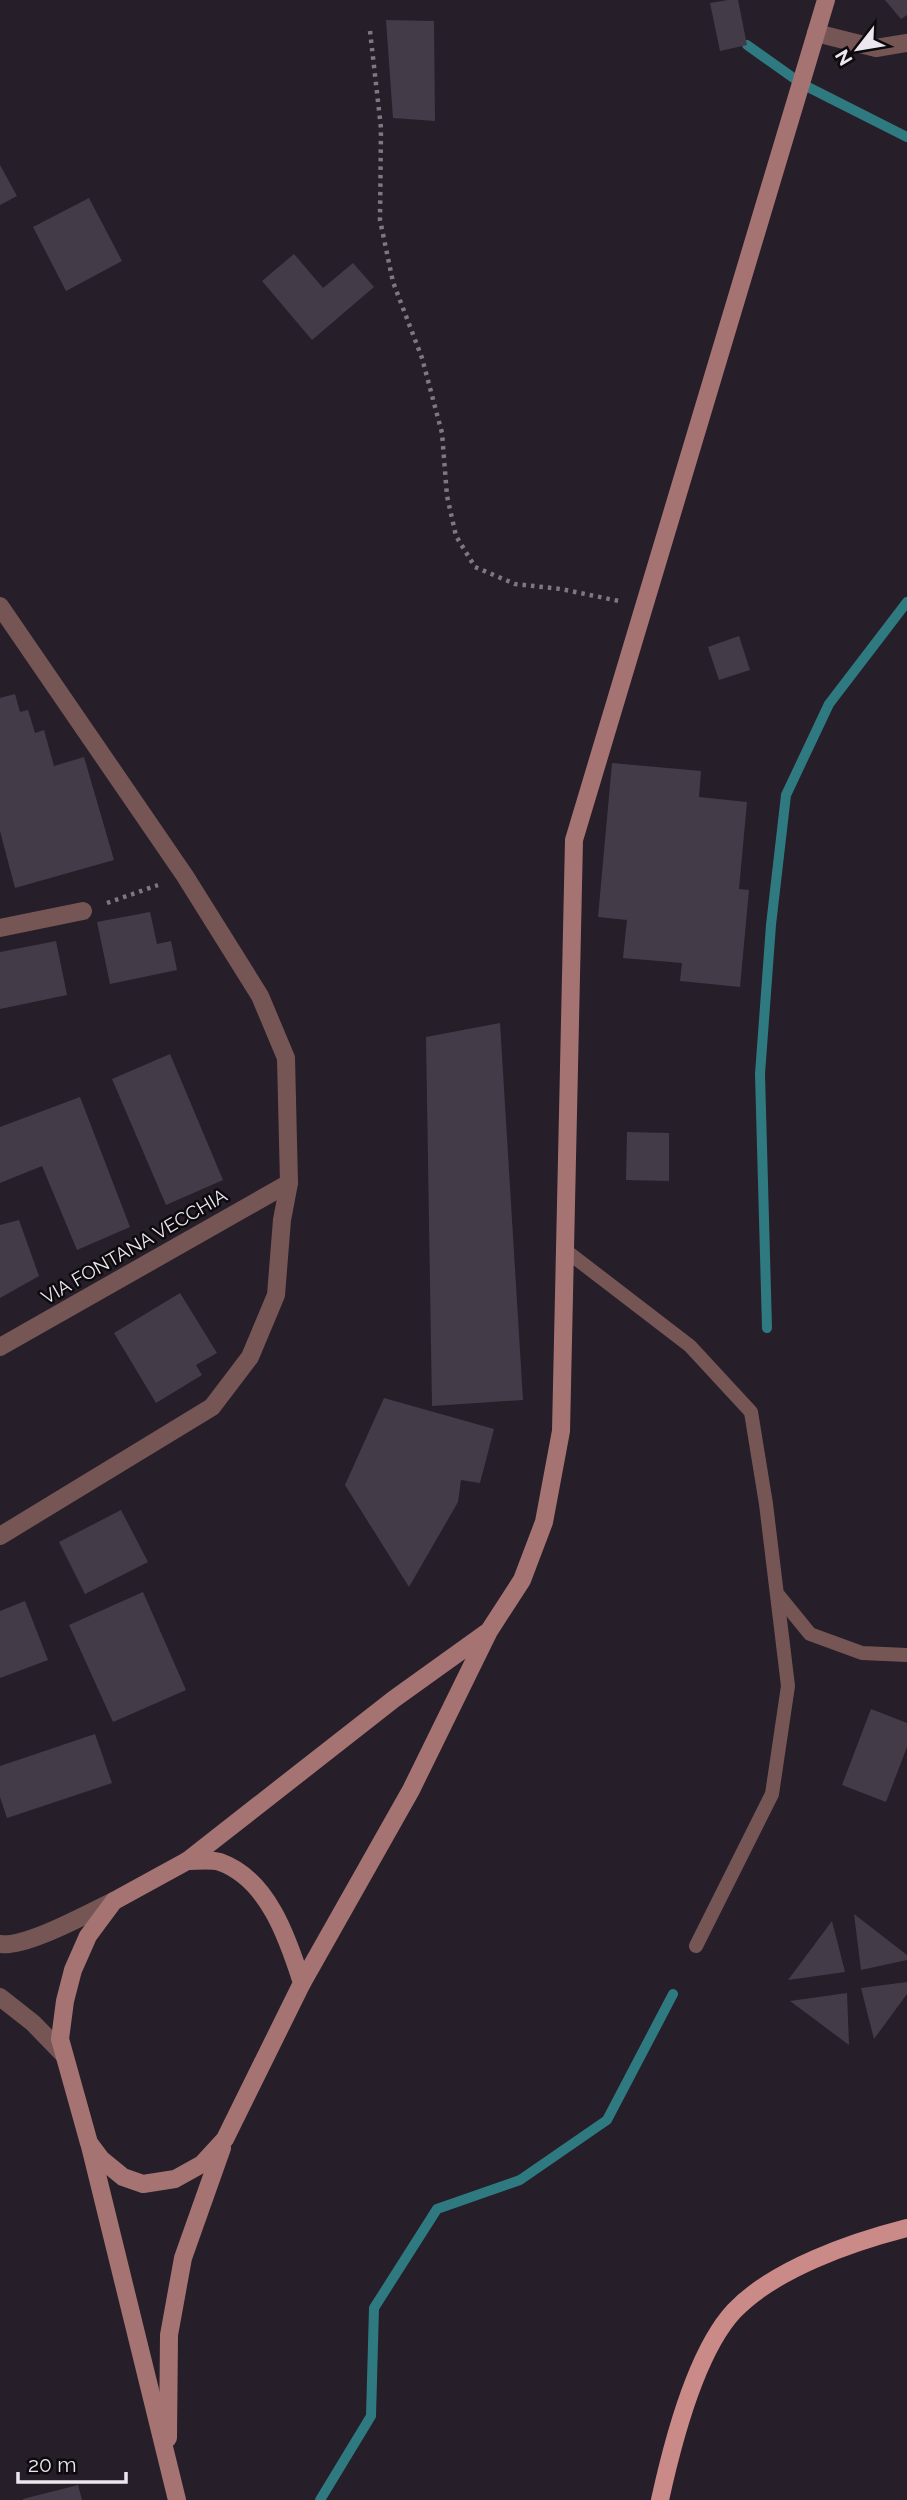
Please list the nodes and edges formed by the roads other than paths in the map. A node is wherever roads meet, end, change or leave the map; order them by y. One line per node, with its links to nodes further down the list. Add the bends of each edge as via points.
1 (826, 0): 2 (main road)
2 (816, 33): 3 (street, via 876,48); 8 (main road, via 574,840)
3 (907, 43)
4 (0, 606): 7 (street, via 185,876 260,996 286,1058)
5 (83, 911): 6 (street)
6 (0, 928)
7 (289, 1183): 9 (street, VIA FONTANA VECCHIA); 10 (street, via 276,1295 250,1357 212,1407)
8 (565, 1250): 11 (lane, via 690,1346 751,1412); 12 (main road, via 561,1432 544,1522 522,1580)
9 (0, 1347)
10 (0, 1536)
11 (778, 1595): 13 (lane, via 810,1634 862,1653); 17 (lane, via 788,1686 772,1794)
12 (489, 1631): 14 (main road); 18 (main road, via 411,1790)
13 (907, 1655)
14 (187, 1861): 15 (main road); 18 (main road, via 219,1861 248,1880 289,1941)
15 (114, 1901): 16 (street, via 53,1930); 20 (main road, via 88,1936 73,1970 60,2039)
16 (0, 1944)
17 (696, 1947)
18 (302, 1983): 21 (main road)
19 (0, 1997): 20 (street)
20 (64, 2055): 22 (main road)
21 (225, 2139): 22 (main road, via 202,2164 175,2179 143,2184 124,2177); 24 (main road, via 183,2258 169,2335)
22 (89, 2143): 24 (main road)
23 (907, 2228): 26 (main road, via 831,2252 766,2284 733,2312 709,2348 692,2386)
24 (168, 2466): 25 (main road)
25 (177, 2500)
26 (660, 2500)

